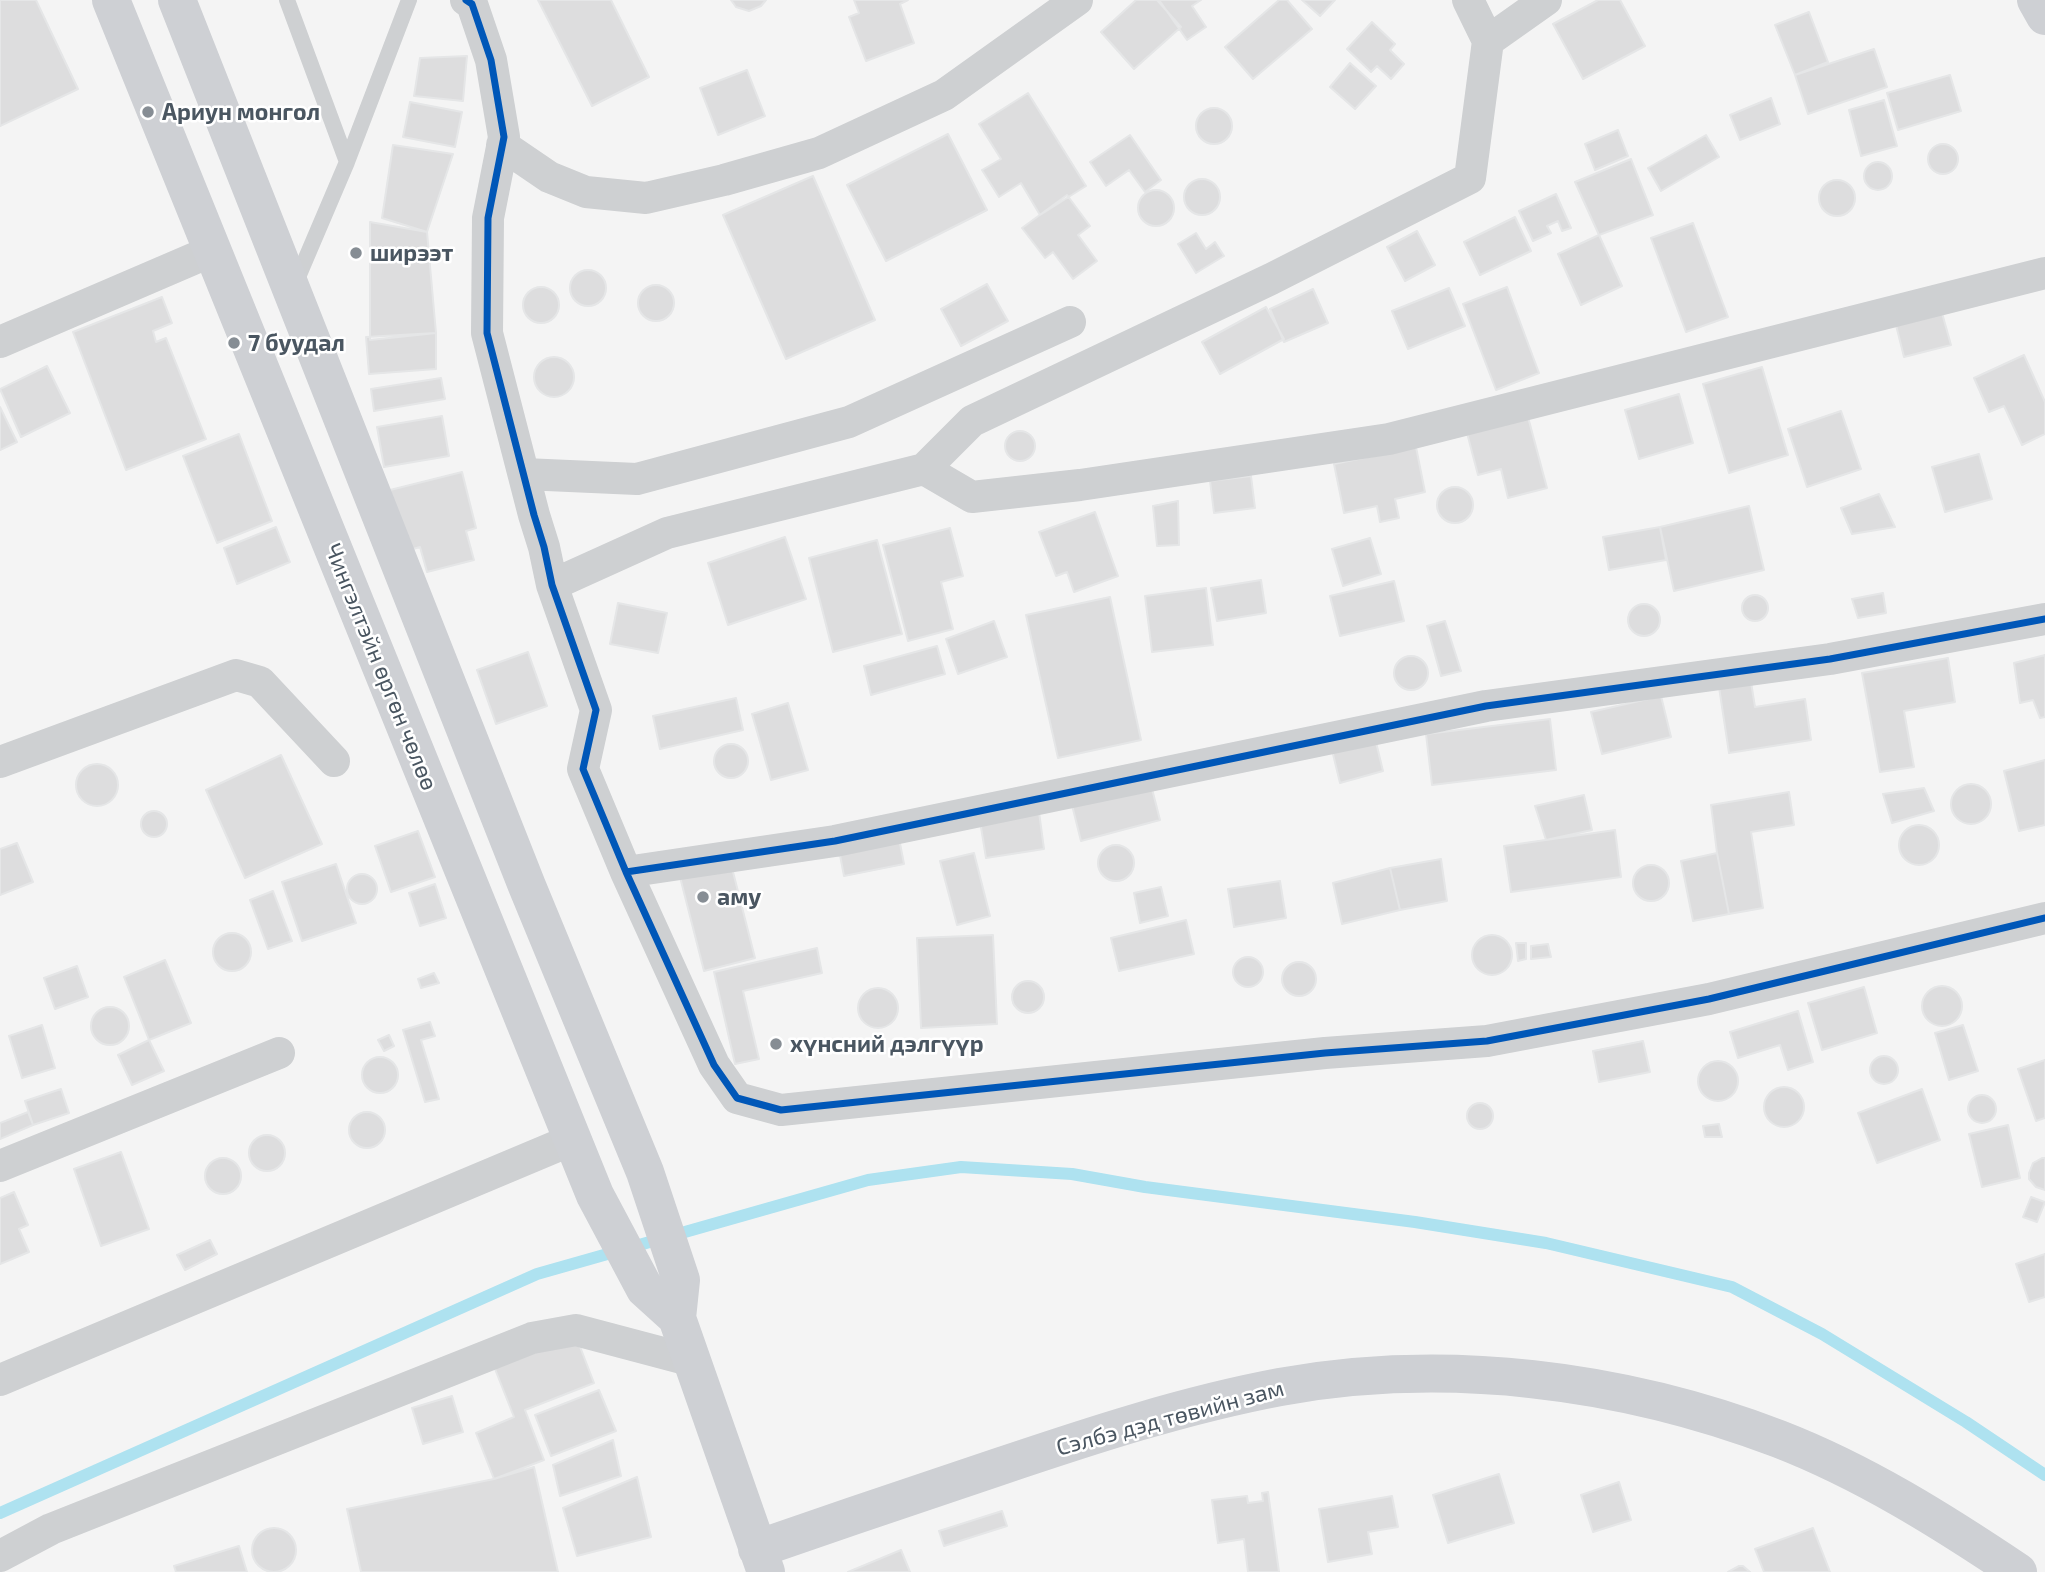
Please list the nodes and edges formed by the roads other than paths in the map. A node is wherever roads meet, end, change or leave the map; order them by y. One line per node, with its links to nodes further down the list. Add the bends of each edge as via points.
1 (111, 0): 14 (main road, Чингэлтэйн өргөн чөлөө)
2 (177, 0): 16 (main road, Чингэлтэйн өргөн чөлөө)
3 (287, 0): 13 (lane)
4 (409, 0): 13 (lane)
5 (1077, 0): 12 (street, via 944,95 819,153 724,180 646,198 586,192 550,177)
6 (1468, 0): 11 (street)
7 (1546, 0): 11 (street)
8 (2036, 0): 10 (main road)
9 (473, 1): 12 (street, via 491,60 505,137)
10 (2045, 16)
11 (1488, 41): 19 (street, via 1470,178 1271,279 972,421)
12 (502, 145): 20 (street, via 488,218 487,333)
13 (347, 162): 16 (lane)
14 (214, 250): 18 (street); 28 (main road, Чингэлтэйн өргөн чөлөө)
15 (2045, 272): 19 (street, via 1389,439 972,497)
16 (293, 289): 30 (main road, Чингэлтэйн өргөн чөлөө, via 527,886 645,1172)
17 (1070, 322): 20 (street, via 849,422 637,479)
18 (0, 342)
19 (924, 468): 21 (street, via 667,533)
20 (524, 474): 21 (street)
21 (552, 585): 25 (street, via 596,710 583,769)
22 (2045, 618): 25 (street, via 1820,661 1486,706 835,841)
23 (334, 761): 24 (street, via 260,682 236,675)
24 (0, 762)
25 (626, 872): 26 (street, via 714,1065 737,1098 781,1110 1325,1053 1487,1041 1709,999)
26 (2045, 918)
27 (279, 1053): 29 (street)
28 (574, 1139): 30 (main road, Чингэлтэйн өргөн чөлөө, via 595,1195); 32 (street)
29 (0, 1166)
30 (663, 1284): 31 (main road, Чингэлтэйн өргөн чөлөө)
31 (693, 1361): 33 (street, via 576,1330 532,1338 51,1529); 34 (main road, Чингэлтэйн өргөн чөлөө)
32 (0, 1380)
33 (0, 1556)
34 (762, 1560): 35 (main road, Сэлбэ дэд төвийн зам, via 1079,1440 1229,1398 1328,1380 1438,1373 1582,1386 1711,1415 1780,1439 1858,1475)
35 (2018, 1572)

